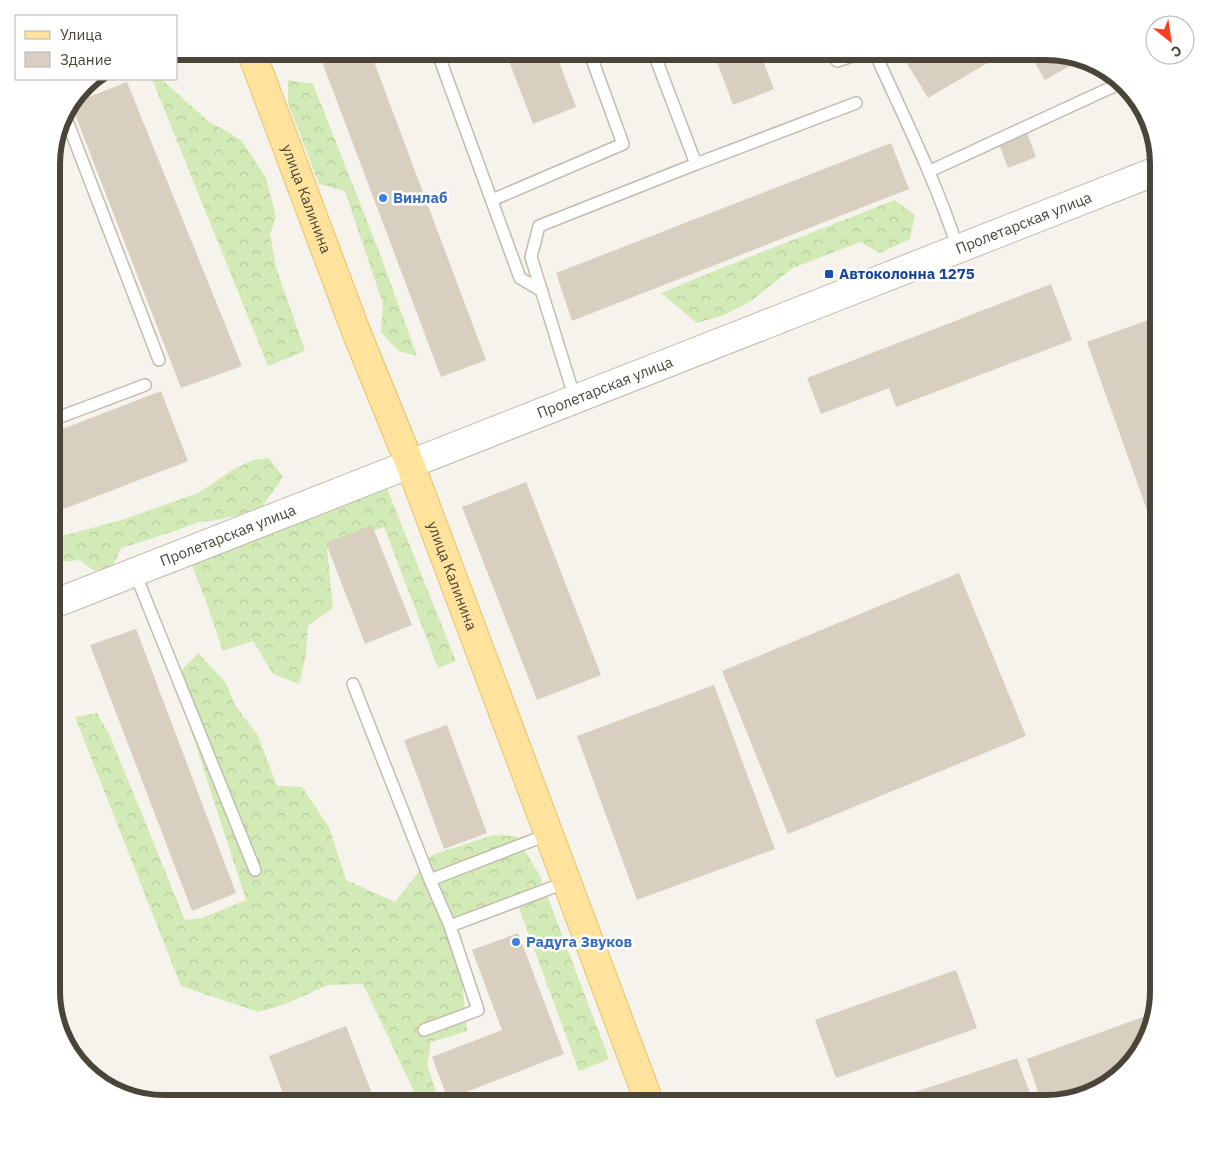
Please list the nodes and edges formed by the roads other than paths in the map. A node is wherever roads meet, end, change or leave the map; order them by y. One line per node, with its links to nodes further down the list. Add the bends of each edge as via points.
1 (254, 60): 19 (main road, улица Калинина, via 357,334)
2 (440, 60): 12 (lane)
3 (592, 60): 12 (lane, via 623,144)
4 (656, 60): 9 (lane)
5 (878, 60): 10 (lane)
6 (1115, 86): 10 (lane)
7 (856, 103): 9 (lane)
8 (66, 128): 15 (lane)
9 (696, 164): 14 (lane, via 539,226 531,256)
10 (930, 171): 13 (lane)
11 (1150, 173): 13 (street, Пролетарская улица)
12 (492, 200): 14 (lane, via 520,278)
13 (958, 249): 17 (street, Пролетарская улица)
14 (542, 291): 17 (lane)
15 (159, 360)
16 (146, 386): 18 (lane)
17 (575, 399): 19 (street, Пролетарская улица)
18 (60, 417)
19 (410, 464): 20 (street, Пролетарская улица); 23 (main road, улица Калинина)
20 (135, 573): 21 (street, Пролетарская улица); 24 (lane)
21 (60, 602)
22 (353, 684): 25 (lane)
23 (549, 834): 25 (lane); 26 (main road, улица Калинина)
24 (254, 870)
25 (430, 880): 27 (lane)
26 (567, 882): 27 (lane); 29 (main road, улица Калинина)
27 (450, 926): 28 (lane, via 478,1010)
28 (424, 1030)
29 (647, 1095)

